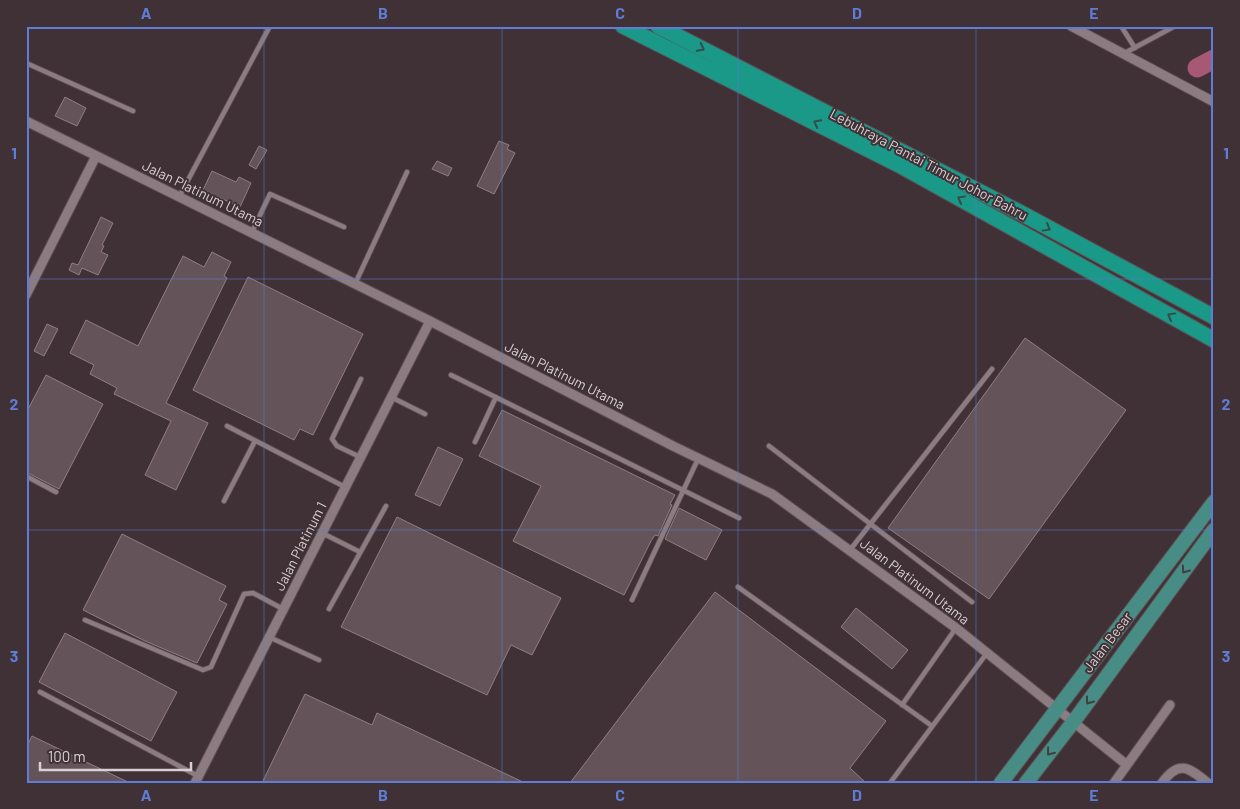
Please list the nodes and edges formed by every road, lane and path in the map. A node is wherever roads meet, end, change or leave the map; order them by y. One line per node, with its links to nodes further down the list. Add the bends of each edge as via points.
1 (270, 26): 15 (lane)
2 (623, 26): 22 (highway, Lebuhraya Pantai Timur Johor Bahru, one-way to 2, via 901,166)
3 (658, 26): 20 (highway, Lebuhraya Pantai Timur Johor Bahru, one-way to 20, via 1021,213)
4 (1071, 26): 8 (street)
5 (1121, 26): 7 (lane)
6 (1175, 26): 7 (lane)
7 (1135, 48): 8 (lane)
8 (1123, 54): 10 (street)
9 (26, 63): 11 (lane)
10 (1214, 102)
11 (133, 111)
12 (26, 121): 13 (street, Jalan Platinum Utama)
13 (96, 156): 15 (street, Jalan Platinum Utama); 19 (street)
14 (407, 172): 18 (lane)
15 (179, 197): 17 (street, Jalan Platinum Utama)
16 (344, 227): 17 (lane, via 270,194)
17 (251, 233): 18 (street, Jalan Platinum Utama)
18 (356, 284): 21 (street, Jalan Platinum Utama)
19 (26, 295)
20 (1214, 318)
21 (430, 321): 26 (street, Jalan Platinum 1); 34 (street, Jalan Platinum Utama)
22 (1214, 340)
23 (992, 369): 43 (lane)
24 (452, 374): 27 (lane)
25 (361, 379): 33 (lane, via 332,439 337,446)
26 (391, 397): 28 (lane); 33 (street, Jalan Platinum 1)
27 (496, 397): 31 (lane); 37 (lane)
28 (425, 414)
29 (227, 426): 30 (lane)
30 (255, 441): 36 (lane); 39 (lane)
31 (476, 442)
32 (769, 446): 43 (lane)
33 (360, 457): 36 (street, Jalan Platinum 1)
34 (698, 458): 37 (lane); 46 (street, Jalan Platinum Utama, via 782,500)
35 (26, 476): 38 (lane)
36 (345, 487): 45 (street, Jalan Platinum 1)
37 (684, 490): 42 (lane); 49 (lane)
38 (56, 492)
39 (224, 501)
40 (1214, 502): 61 (main road, Jalan Besar)
41 (386, 506): 47 (lane)
42 (739, 518)
43 (871, 523): 46 (lane); 50 (lane)
44 (1214, 530): 62 (main road, Jalan Besar, one-way to 62)
45 (322, 534): 47 (lane); 51 (street, Jalan Platinum 1)
46 (850, 550): 54 (street, Jalan Platinum Utama)
47 (360, 552): 52 (lane)
48 (738, 587): 60 (lane)
49 (632, 600)
50 (972, 602)
51 (283, 609): 53 (lane, via 253,593 244,594 211,667 204,670); 55 (street, Jalan Platinum 1)
52 (329, 609)
53 (86, 620)
54 (956, 628): 56 (street, Jalan Platinum Utama); 60 (lane)
55 (269, 636): 57 (lane); 65 (street, Jalan Platinum 1)
56 (987, 653): 61 (street, Jalan Platinum Utama); 63 (lane)
57 (319, 660)
58 (40, 692): 65 (lane)
59 (1170, 704): 64 (street)
60 (902, 705): 63 (lane)
61 (1057, 708): 62 (street, Jalan Platinum Utama); 67 (main road, Jalan Besar)
62 (1074, 721): 64 (street, Jalan Platinum Utama); 68 (main road, Jalan Besar, one-way to 68)
63 (932, 726): 66 (lane)
64 (1127, 765): 69 (street)
65 (197, 779)
66 (890, 783)
67 (1001, 783)
68 (1026, 783)
69 (1114, 783)
70 (1162, 783): 71 (street, via 1178,768 1192,770)
71 (1208, 783)

